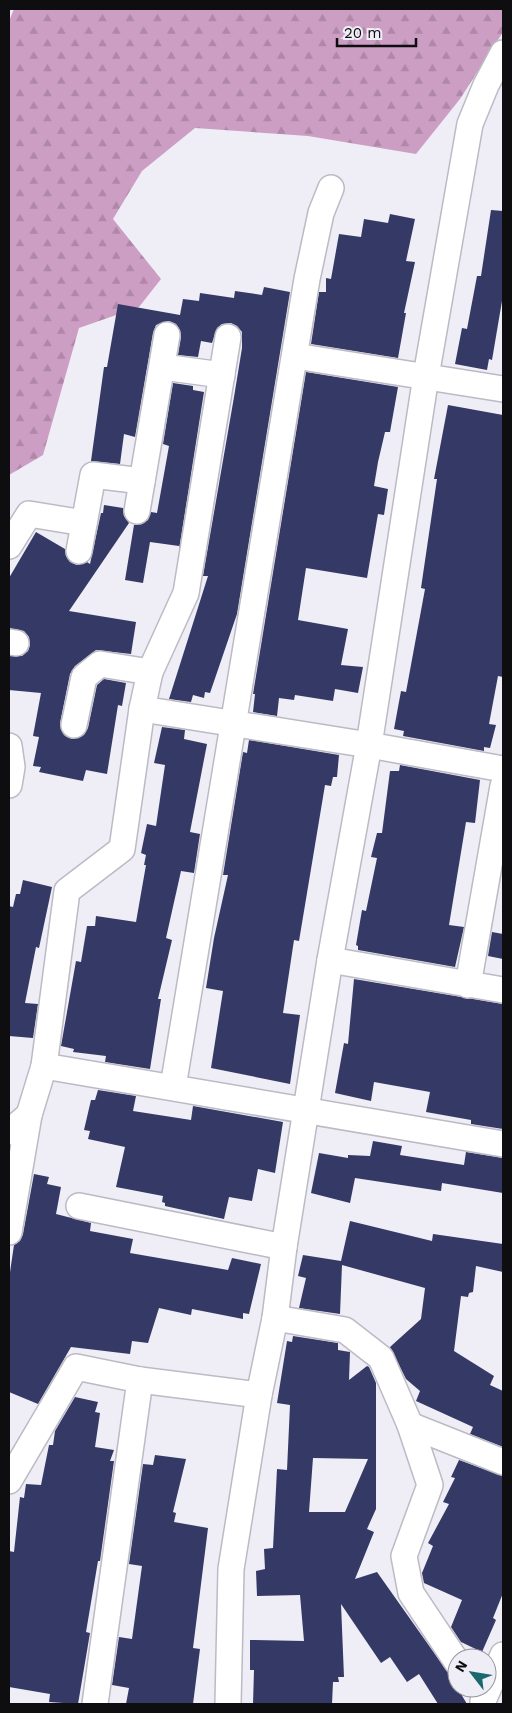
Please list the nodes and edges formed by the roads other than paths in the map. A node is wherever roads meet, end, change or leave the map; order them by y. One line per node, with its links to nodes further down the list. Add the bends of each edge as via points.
1 (503, 53): 8 (street, via 470,124)
2 (331, 188): 5 (street, via 319,222)
3 (167, 335): 6 (street)
4 (228, 337): 7 (street)
5 (295, 356): 8 (street); 18 (street)
6 (163, 367): 7 (street); 10 (street)
7 (222, 376): 16 (street, via 186,594)
8 (426, 376): 9 (street); 20 (street)
9 (503, 389)
10 (142, 481): 12 (street); 13 (street, via 93,475)
11 (19, 510): 13 (street); 14 (street)
12 (137, 511)
13 (84, 523): 15 (street)
14 (9, 546)
15 (79, 551)
16 (150, 672): 17 (street); 19 (street, via 100,664 84,677)
17 (142, 710): 18 (street); 28 (street, via 122,849 67,891)
18 (234, 724): 20 (street); 29 (street)
19 (74, 725)
20 (370, 745): 22 (street); 25 (street)
21 (9, 748): 23 (street, via 12,767)
22 (503, 770)
23 (9, 785)
24 (503, 786): 26 (street)
25 (330, 960): 26 (street); 30 (street)
26 (468, 985): 27 (street)
27 (503, 990)
28 (44, 1066): 29 (street); 31 (street)
29 (173, 1087): 30 (street)
30 (307, 1109): 33 (street); 36 (street)
31 (29, 1115): 32 (street); 35 (street)
32 (9, 1132)
33 (503, 1144)
34 (79, 1206): 36 (street)
35 (9, 1232)
36 (284, 1246): 37 (street)
37 (275, 1318): 39 (street); 40 (street, via 344,1330 381,1358)
38 (140, 1380): 39 (street); 42 (street, via 76,1367); 46 (street)
39 (259, 1395): 47 (street, via 231,1568)
40 (410, 1425): 41 (street); 43 (street, via 430,1485 404,1556 411,1593)
41 (503, 1462)
42 (9, 1481)
43 (448, 1648)
44 (503, 1654): 45 (street)
45 (497, 1666)
46 (96, 1704)
47 (228, 1704)

